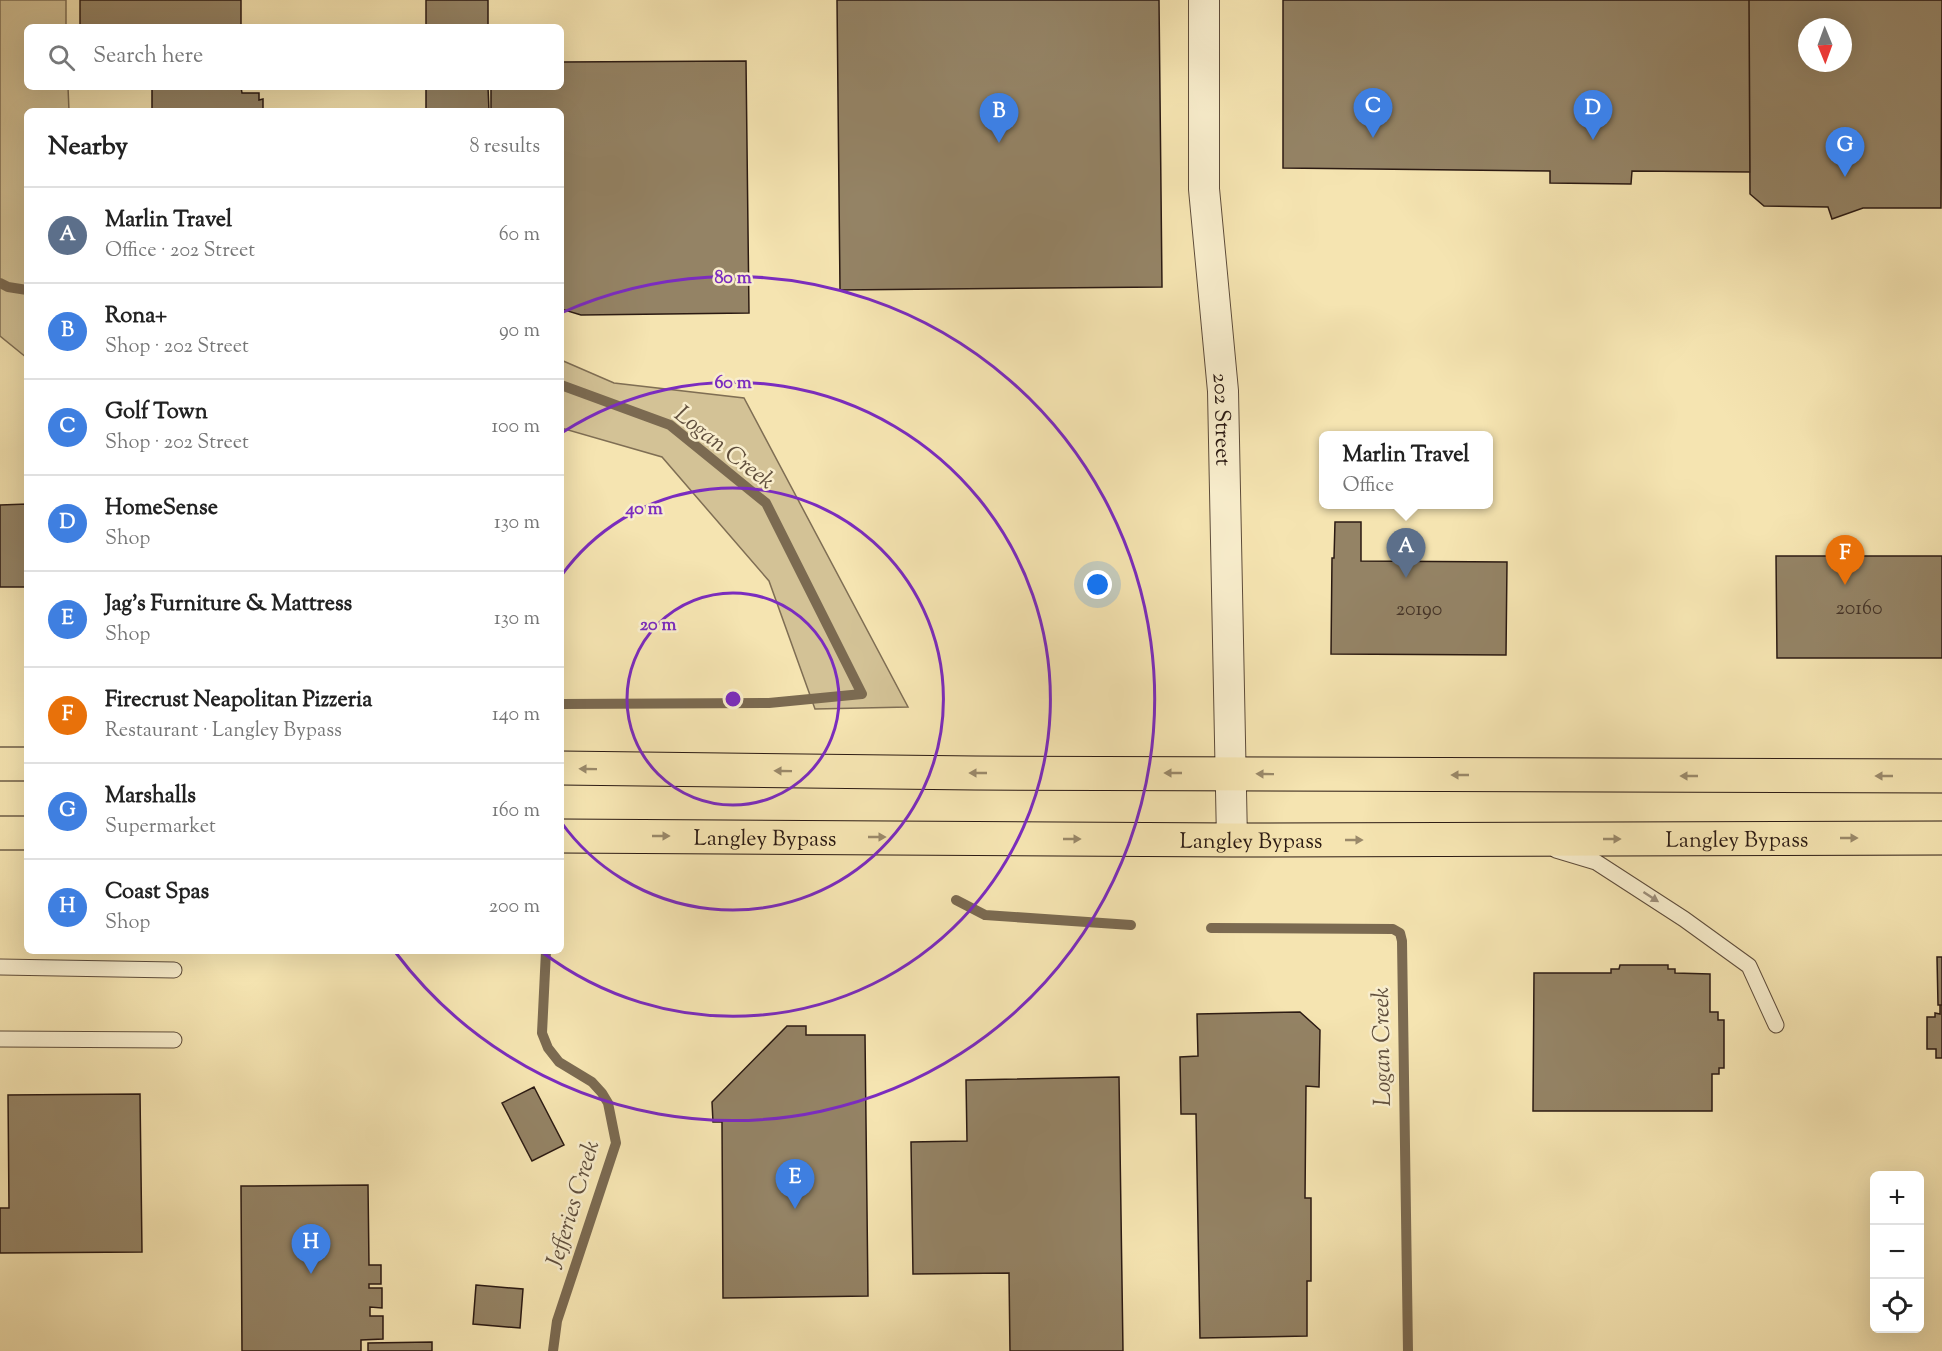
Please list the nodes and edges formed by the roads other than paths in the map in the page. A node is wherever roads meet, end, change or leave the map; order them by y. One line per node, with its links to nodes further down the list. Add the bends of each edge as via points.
1 (1204, 0): 5 (street, 202 Street, via 1204,189 1223,391)
2 (0, 764): 3 (highway)
3 (24, 764)
4 (564, 768): 5 (highway, one-way to 4)
5 (1232, 774): 6 (highway, one-way to 5); 12 (street, 202 Street)
6 (1942, 776)
7 (0, 833): 8 (highway)
8 (24, 833)
9 (564, 836): 12 (highway, Langley Bypass, one-way to 12)
10 (1942, 838): 11 (highway, Langley Bypass, one-way to 10)
11 (1522, 839): 12 (highway, Langley Bypass, one-way to 11); 15 (lane, one-way to 15, via 1596,862 1749,966)
12 (1232, 840)
13 (0, 967): 14 (lane)
14 (174, 970)
15 (1776, 1025)
16 (0, 1039): 17 (lane)
17 (174, 1040)

